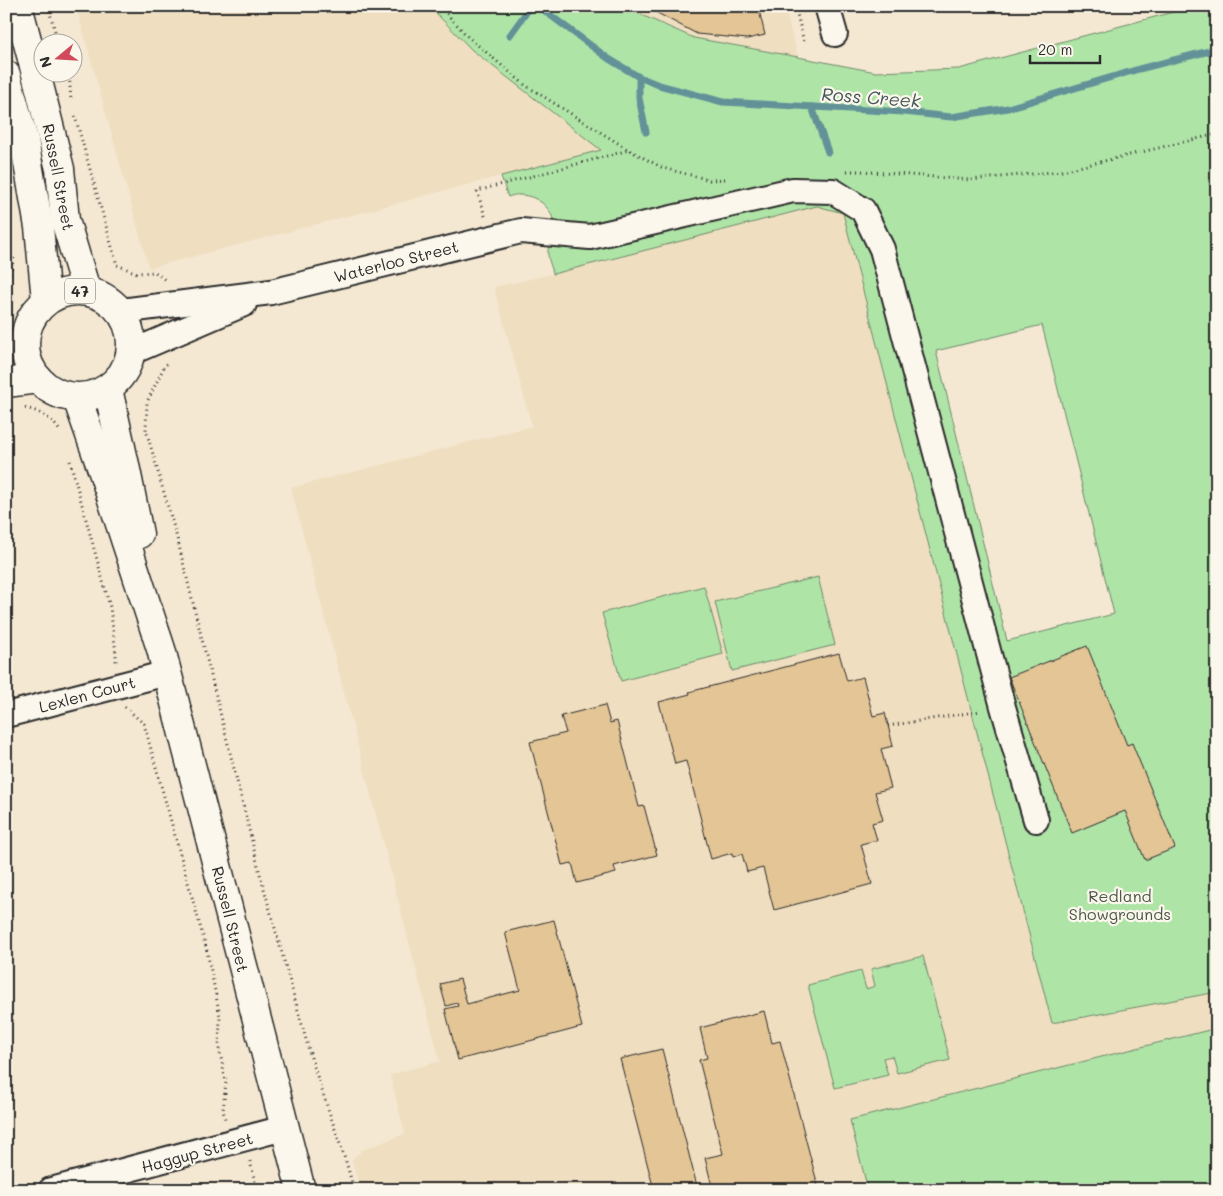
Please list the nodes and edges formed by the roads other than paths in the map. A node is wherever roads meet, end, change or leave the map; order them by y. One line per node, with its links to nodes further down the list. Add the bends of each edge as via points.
1 (18, 6): 5 (main road, Russell Street / 47, via 60,169 65,220)
2 (827, 6): 3 (street)
3 (835, 34)
4 (6, 75): 7 (main road, Russell Street / 47, via 24,140 38,217)
5 (86, 290): 7 (main road, 47, via 62,292); 8 (main road, 47, via 105,297)
6 (271, 292): 8 (street, Waterloo Street); 10 (street, Waterloo Street); 17 (street, Waterloo Street, via 521,231 590,237 792,190 834,191 862,210 882,249)
7 (46, 300): 9 (main road, 47)
8 (121, 311): 10 (main road, 47, via 131,333)
9 (16, 336): 11 (main road, 47)
10 (132, 352): 12 (main road, via 122,375)
11 (38, 380): 13 (main road); 14 (main road, 47, via 56,393)
12 (108, 389): 14 (main road); 15 (main road, Russell Street)
13 (11, 394)
14 (77, 398): 15 (main road, Russell Street)
15 (164, 661): 16 (street, Lexlen Court, via 116,686); 18 (main road, Russell Street)
16 (6, 715)
17 (1036, 820)
18 (284, 1128): 19 (street, Haggup Street); 20 (main road, Russell Street)
19 (51, 1190)
20 (301, 1190)

